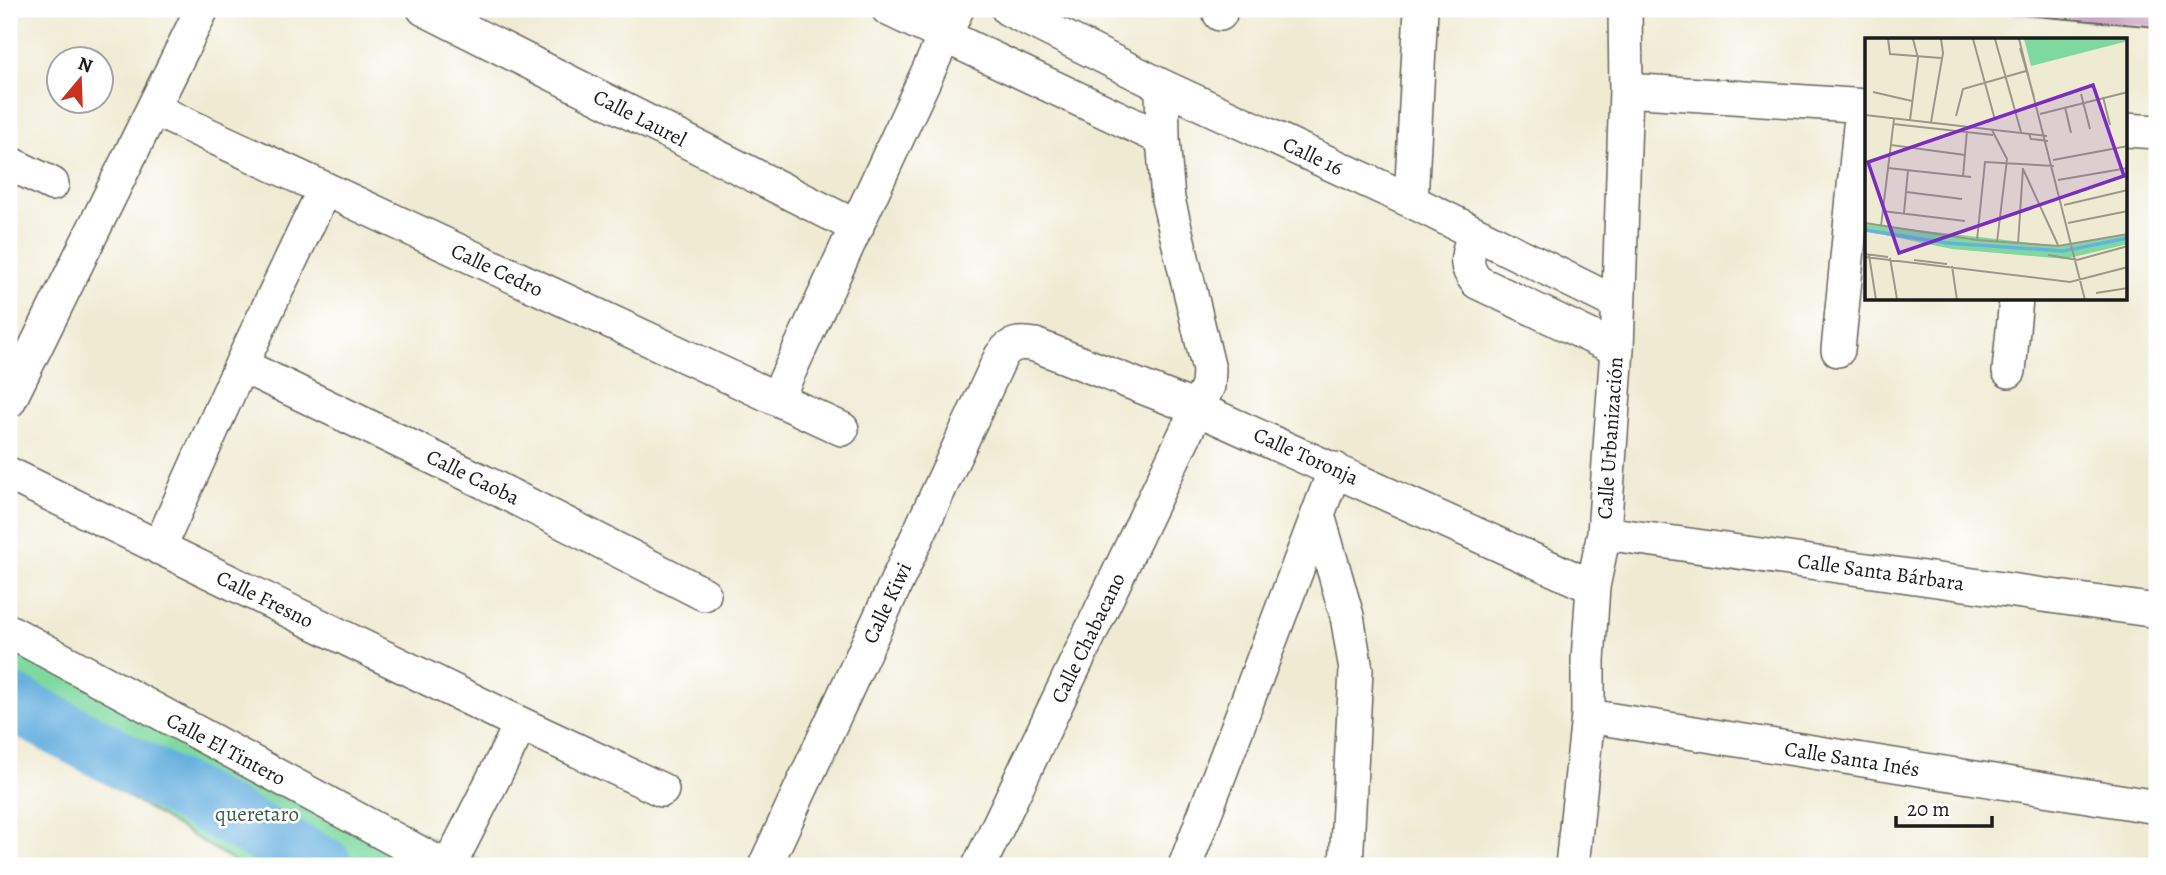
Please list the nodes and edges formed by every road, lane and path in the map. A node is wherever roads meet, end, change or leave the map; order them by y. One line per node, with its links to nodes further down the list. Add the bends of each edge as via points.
1 (202, 9): 11 (street)
2 (424, 9): 19 (street, Calle Laurel)
3 (888, 9): 7 (street)
4 (1008, 9): 8 (street, Calle 16)
5 (1421, 9): 18 (street)
6 (1625, 9): 9 (street, Calle Urbanización)
7 (951, 22): 14 (street); 19 (street)
8 (1162, 86): 14 (street, Calle Chabacano); 18 (street, Calle 16)
9 (1626, 90): 10 (street); 22 (street, Calle Urbanización)
10 (1864, 106): 25 (street)
11 (153, 109): 17 (street, Calle Cedro); 29 (street)
12 (2128, 130): 13 (street)
13 (2157, 132)
14 (1163, 138): 30 (street, Calle Chabacano, via 1168,199 1209,370)
15 (9, 163): 16 (street)
16 (51, 184)
17 (324, 190): 26 (street); 28 (street, Calle Cedro)
18 (1410, 201): 20 (street, Calle 16)
19 (857, 227): 28 (street)
20 (1471, 246): 22 (street, Calle 16); 24 (street, via 1469,271 1477,282)
21 (2016, 301): 27 (street)
22 (1618, 304): 24 (street, Calle Urbanización)
23 (1013, 344): 30 (street, Calle Toronja, via 1035,345); 47 (street, Calle Kiwi, via 1001,356)
24 (1617, 349): 35 (street, Calle Urbanización)
25 (1838, 350)
26 (241, 365): 36 (street); 38 (street, Calle Caoba)
27 (2009, 370)
28 (776, 398): 31 (street, Calle Cedro)
29 (9, 401)
30 (1198, 409): 32 (street, Calle Toronja); 48 (street, Calle Chabacano)
31 (842, 429)
32 (1335, 469): 34 (street); 37 (street, Calle Toronja)
33 (9, 474): 36 (street, Calle Fresno)
34 (1318, 514): 49 (street); 50 (street, via 1347,616 1356,670)
35 (1604, 533): 37 (street, Calle Urbanización); 39 (street, Calle Santa Bárbara)
36 (159, 548): 42 (street, Calle Fresno)
37 (1593, 587): 41 (street, Calle Urbanización)
38 (704, 594)
39 (2157, 611)
40 (9, 631): 45 (street, Calle El Tintero)
41 (1588, 716): 44 (street, Calle Santa Inés); 51 (street, Calle Urbanización)
42 (521, 724): 43 (street, Calle Fresno); 46 (street)
43 (662, 790)
44 (2157, 807)
45 (444, 866)
46 (449, 866)
47 (765, 866)
48 (979, 866)
49 (1185, 866)
50 (1346, 866)
51 (1572, 866)

